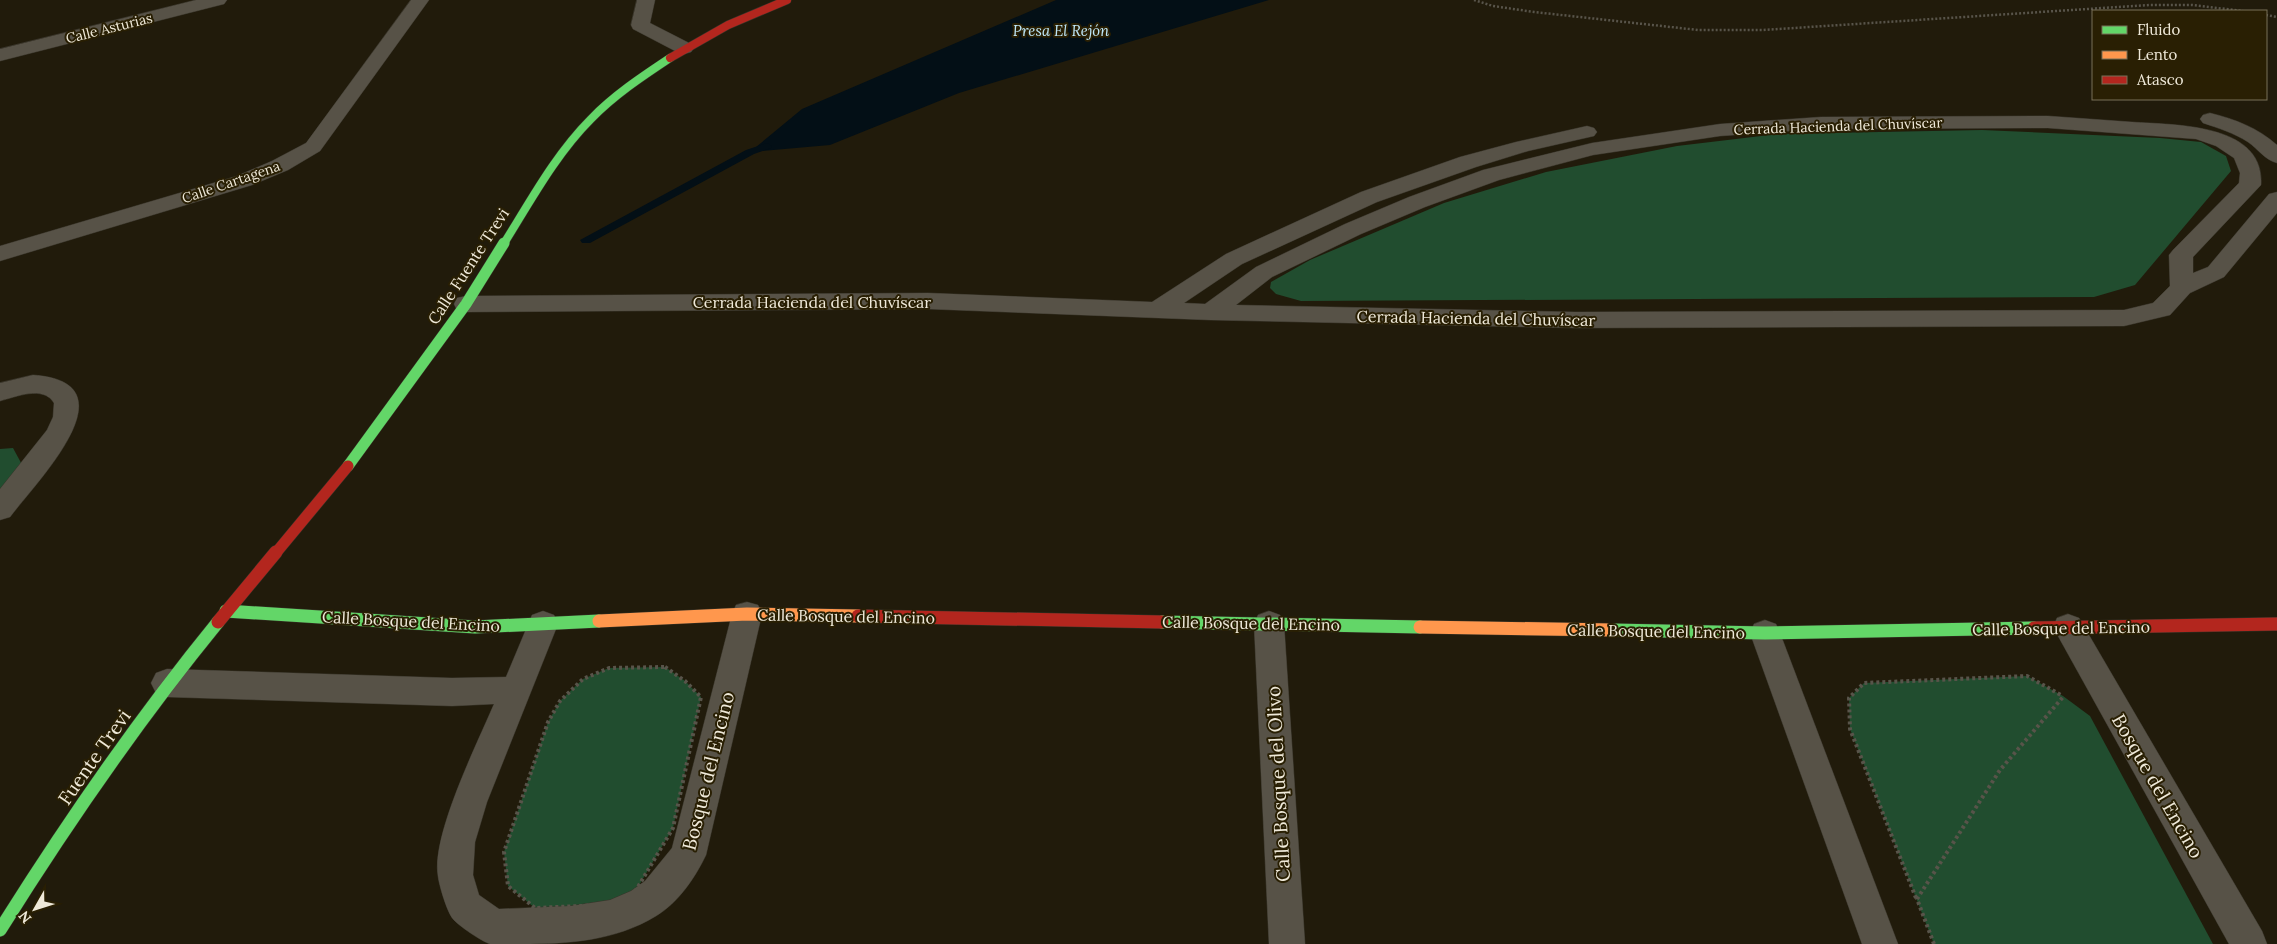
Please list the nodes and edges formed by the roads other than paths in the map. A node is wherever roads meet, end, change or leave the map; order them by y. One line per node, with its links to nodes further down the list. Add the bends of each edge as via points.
1 (218, 0): 6 (street, Calle Asturias)
2 (420, 0): 9 (street, Calle Cartagena, via 313,147 300,156 231,184)
3 (646, 0): 5 (street, via 640,24)
4 (788, 0): 5 (street, Calle Fuente Trevi)
5 (684, 48): 11 (street, Calle Fuente Trevi, via 633,83 591,120 554,164)
6 (0, 55)
7 (2277, 157): 12 (street, Cerrada Hacienda del Chuvíscar, via 2249,133 2192,116 1988,106 1839,105 1737,110 1668,119 1523,146 1369,197 1234,258)
8 (2277, 199): 10 (street, Cerrada Hacienda del Chuvíscar, via 2216,272)
9 (0, 254)
10 (2182, 288): 13 (street, Cerrada Hacienda del Chuvíscar, via 2161,309 2124,318 1576,320); 13 (street, Cerrada Hacienda del Chuvíscar, via 2181,255 2250,185 2252,174 2249,164 2231,145 2190,132 2048,122 1821,123 1720,130 1592,149 1491,175 1417,202 1292,257 1264,272)
11 (466, 304): 12 (street, Cerrada Hacienda del Chuvíscar, via 928,301); 16 (street, Calle Fuente Trevi, via 340,476)
12 (1157, 310): 13 (street, Cerrada Hacienda del Chuvíscar)
13 (1210, 312)
14 (0, 392): 15 (street, via 33,384 48,385 62,393 67,404 59,434)
15 (0, 509)
16 (226, 611): 18 (street, Calle Bosque del Encino, via 475,627); 23 (street, Fuente Trevi)
17 (747, 614): 18 (street, Calle Bosque del Encino); 19 (street, Calle Bosque del Encino); 24 (street, Bosque del Encino, via 688,855 672,879 645,902 625,913 587,922 494,927 465,906 455,875 458,842 470,802)
18 (544, 624): 24 (street, Bosque del Encino)
19 (1269, 624): 22 (street, Calle Bosque del Encino); 26 (street, Calle Bosque del Olivo)
20 (2277, 624): 21 (street, Calle Bosque del Encino)
21 (2068, 627): 22 (street, Calle Bosque del Encino); 28 (street, Bosque del Encino)
22 (1765, 634): 27 (street)
23 (167, 683): 24 (street, via 452,692); 25 (street, Fuente Trevi, via 38,868)
24 (514, 690)
25 (0, 930)
26 (1287, 944)
27 (1880, 944)
28 (2248, 944)

